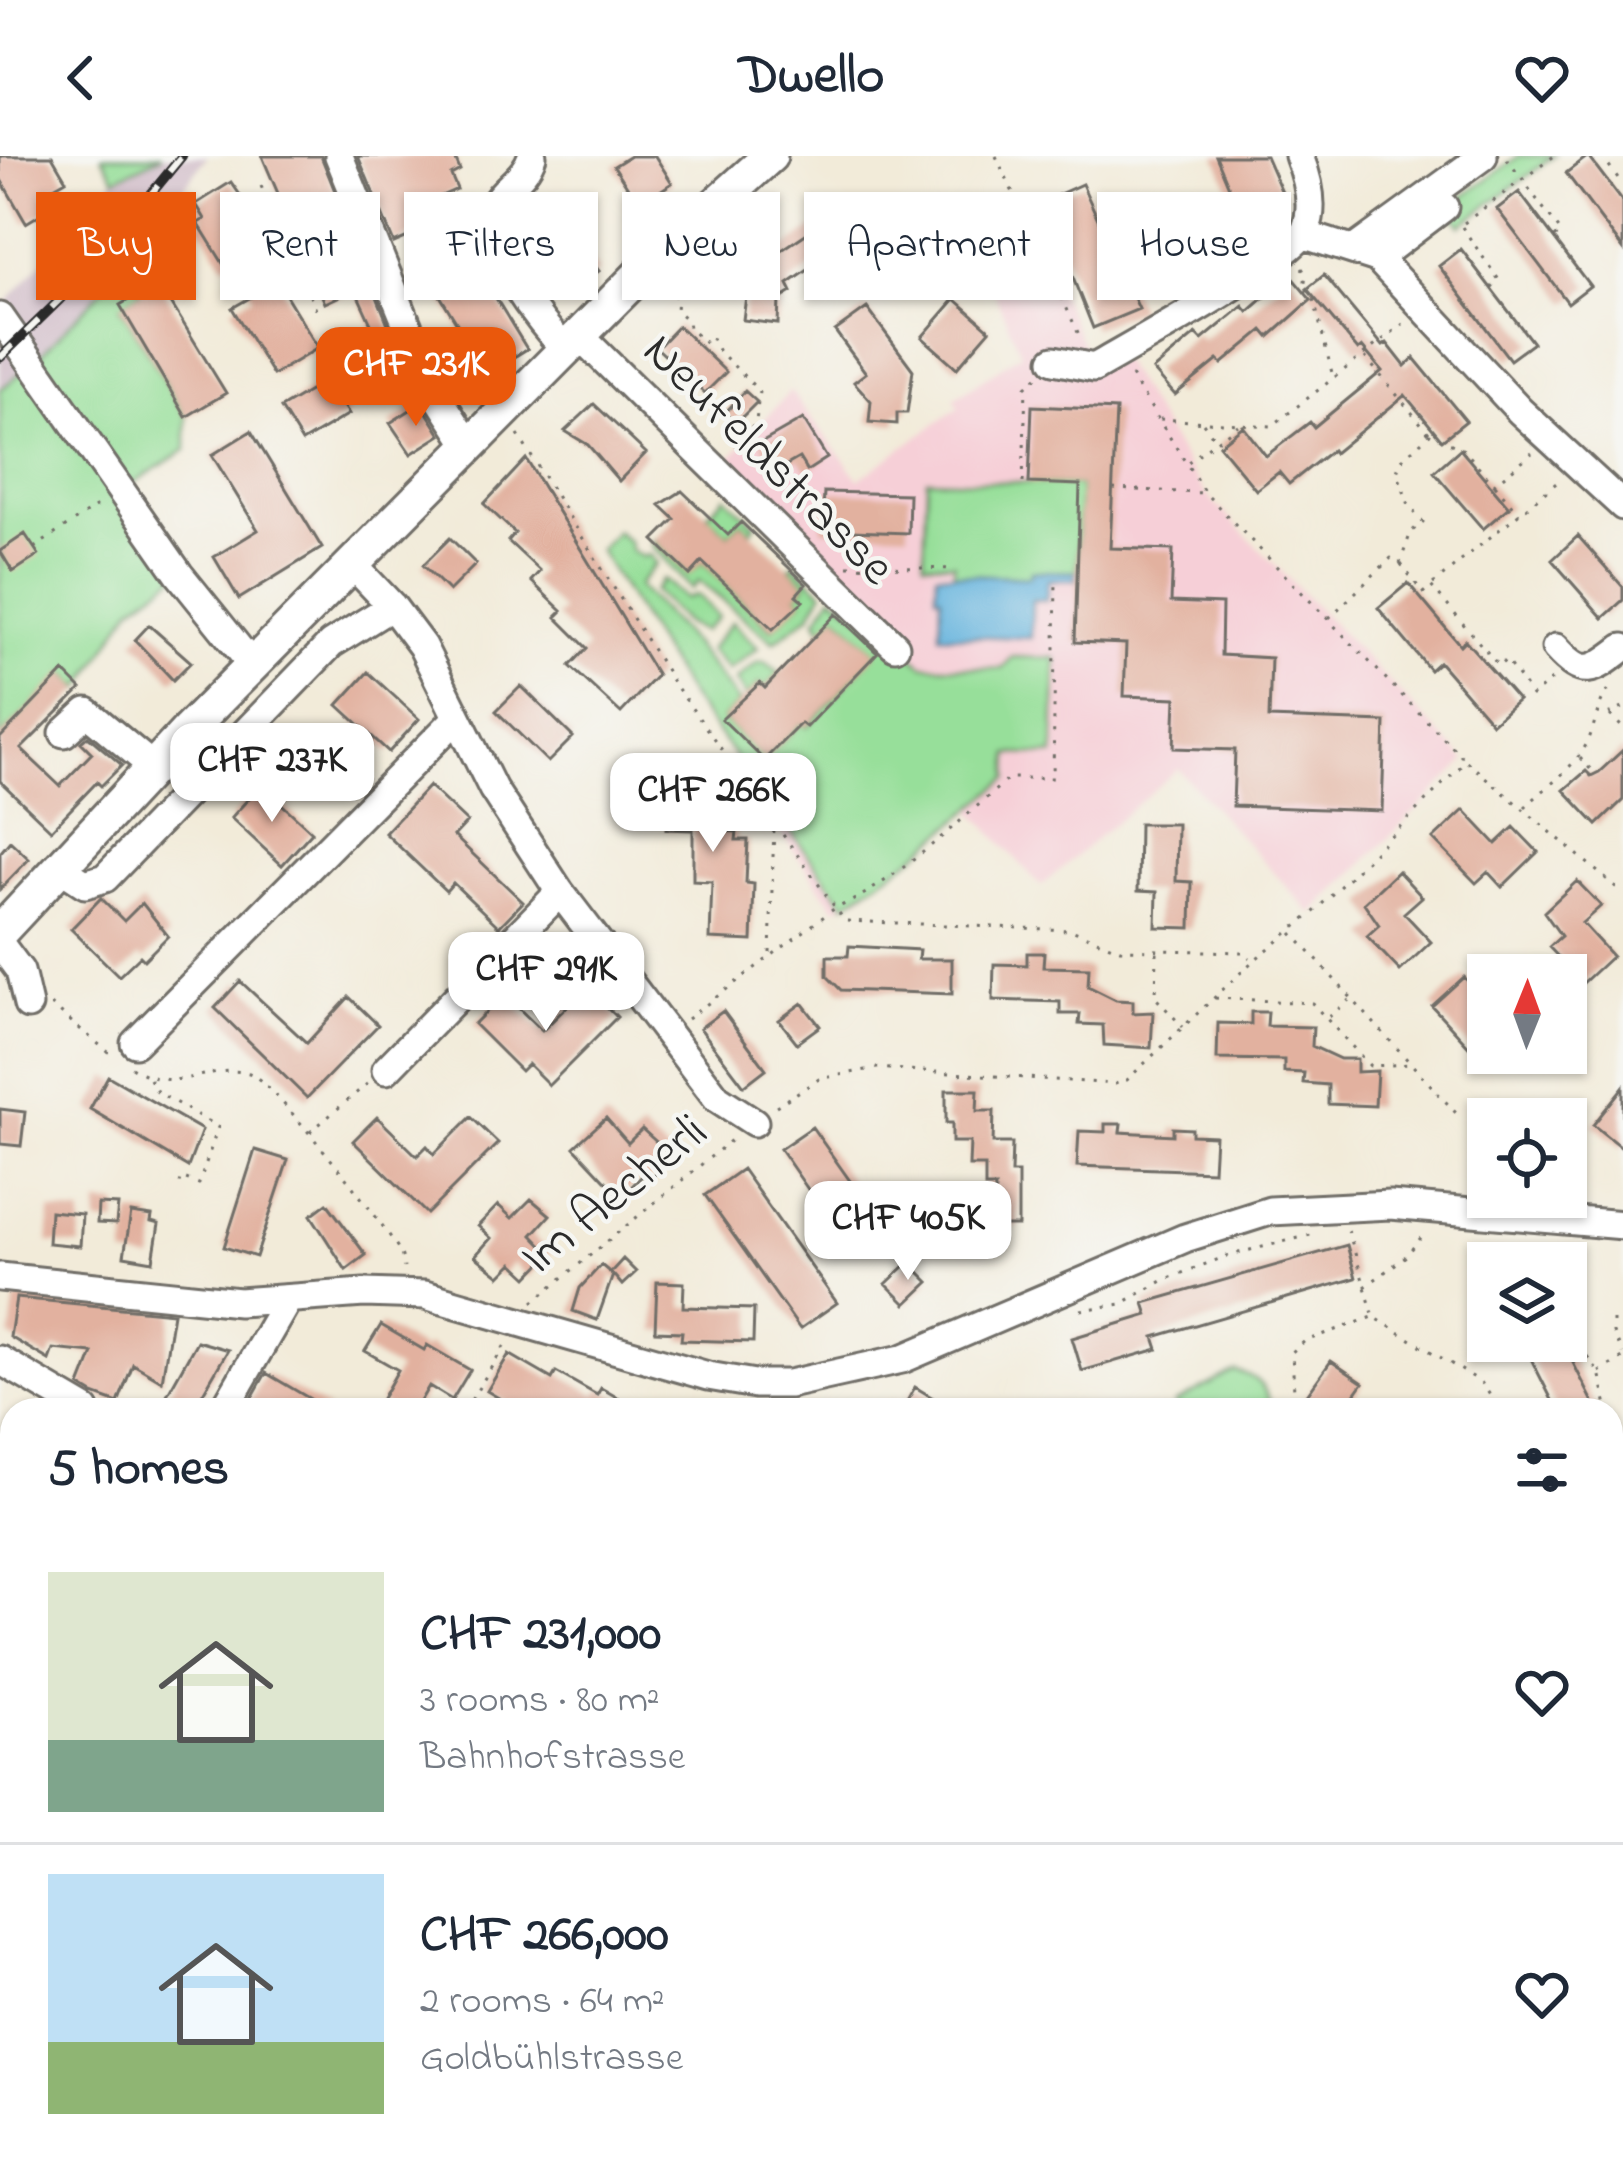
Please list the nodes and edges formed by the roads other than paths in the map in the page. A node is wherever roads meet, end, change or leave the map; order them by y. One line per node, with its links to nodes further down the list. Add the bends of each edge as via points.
1 (339, 156): 12 (street, via 434,389)
2 (532, 156): 10 (street, Neufeldstrasse, via 493,208 491,241 549,332)
3 (770, 156): 10 (main road)
4 (1299, 156): 7 (street, via 1311,210)
5 (1483, 156): 8 (street)
6 (1444, 207): 8 (street)
7 (1299, 247): 8 (street); 11 (street, via 1105,361)
8 (1366, 254): 13 (street)
9 (0, 317): 19 (street)
10 (573, 342): 12 (main road); 16 (street, Neufeldstrasse)
11 (1054, 360)
12 (471, 448): 14 (main road)
13 (1623, 506)
14 (352, 565): 15 (street); 19 (main road)
15 (392, 606): 20 (street, via 434,666); 23 (street, via 331,644 105,878 85,884)
16 (895, 646)
17 (1556, 648): 18 (street, via 1585,669)
18 (1623, 648)
19 (253, 666): 22 (main road)
20 (456, 719): 24 (street); 28 (street)
21 (64, 733): 22 (street, via 87,712)
22 (153, 767): 23 (main road)
23 (59, 867): 25 (main road)
24 (560, 892): 29 (street); 30 (street, via 717,1098)
25 (0, 932)
26 (0, 944): 27 (street)
27 (26, 996)
28 (135, 1042)
29 (386, 1070)
30 (754, 1121)
31 (1623, 1225): 35 (street, via 1585,1233 1390,1205 1270,1211 1185,1238 888,1363)
32 (0, 1276): 33 (street, via 238,1302)
33 (287, 1300): 35 (street, via 403,1293 449,1299 708,1376); 37 (street)
34 (0, 1360): 36 (street)
35 (753, 1397)
36 (65, 1398)
37 (231, 1398)

